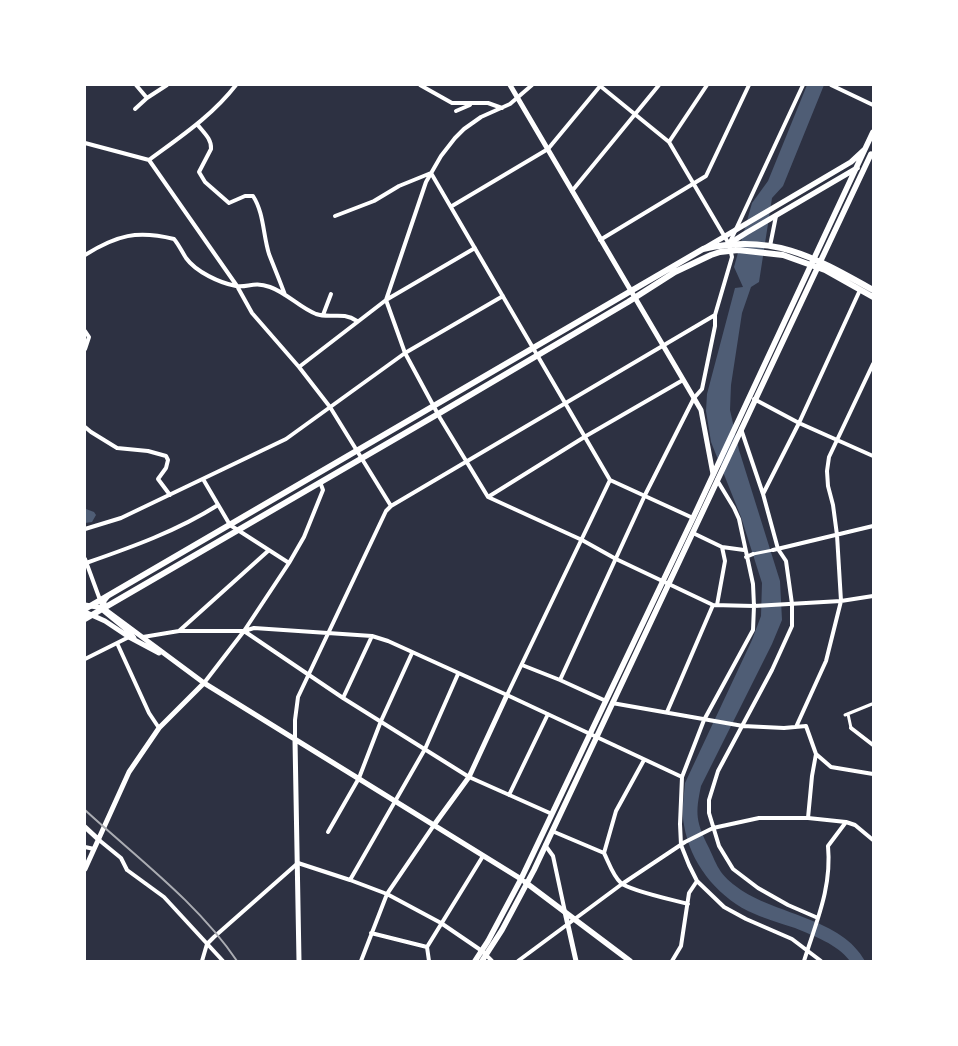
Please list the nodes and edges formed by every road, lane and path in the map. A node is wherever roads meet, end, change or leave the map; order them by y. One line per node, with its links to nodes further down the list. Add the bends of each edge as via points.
1 (136, 85): 13 (street)
2 (167, 85): 13 (street)
3 (236, 85): 21 (street, via 223,102)
4 (420, 85): 15 (street, via 452,103)
5 (510, 85): 14 (street)
6 (532, 85): 14 (street)
7 (600, 85): 20 (street); 26 (street)
8 (659, 85): 20 (street)
9 (707, 85): 23 (street)
10 (749, 85): 31 (street, via 706,176)
11 (803, 85): 36 (street)
12 (831, 85): 16 (street)
13 (147, 98): 17 (street)
14 (519, 98): 18 (street); 26 (street)
15 (472, 104): 18 (street, via 488,103); 19 (street)
16 (873, 105)
17 (135, 109)
18 (502, 109): 30 (street, via 482,118 455,138)
19 (456, 111)
20 (635, 114): 23 (street); 32 (street)
21 (197, 124): 28 (street); 50 (street, via 212,145 199,172 201,178 229,203 253,196)
22 (873, 132): 25 (main road)
23 (669, 142): 31 (street)
24 (85, 143): 28 (street)
25 (865, 148): 29 (main road); 36 (main road, via 851,162)
26 (548, 149): 32 (street); 33 (street)
27 (872, 152): 29 (main road); 45 (main road)
28 (149, 160): 46 (street)
29 (856, 169): 35 (main road); 44 (main road)
30 (431, 173): 33 (street); 34 (street); 55 (street)
31 (694, 184): 37 (street); 38 (street)
32 (572, 191): 38 (street)
33 (452, 206): 40 (street)
34 (335, 216)
35 (774, 217): 39 (main road, via 746,233); 41 (street)
36 (738, 228): 37 (main road); 39 (street)
37 (724, 237): 39 (street); 42 (main road)
38 (600, 240): 47 (street)
39 (734, 247): 41 (highway); 42 (highway); 54 (highway, via 675,272); 57 (street)
40 (475, 248): 52 (street); 55 (street)
41 (765, 248): 44 (highway, via 786,249)
42 (703, 249): 47 (highway)
43 (85, 255): 46 (street, via 134,233 163,236 174,239 193,267)
44 (812, 261): 45 (highway); 69 (main road)
45 (820, 264): 48 (highway); 49 (highway); 69 (main road)
46 (237, 286): 50 (street, via 258,283); 66 (street, via 252,313)
47 (630, 290): 54 (street); 61 (highway)
48 (860, 290): 53 (highway); 74 (street)
49 (873, 290)
50 (285, 294): 56 (street)
51 (331, 294): 56 (street)
52 (503, 296): 61 (street); 63 (street)
53 (873, 297)
54 (634, 298): 60 (street); 64 (highway)
55 (386, 300): 58 (street); 63 (street)
56 (323, 315): 58 (street, via 341,315)
57 (715, 315): 60 (street); 68 (street, via 716,326 702,389)
58 (357, 321): 66 (street)
59 (85, 331): 62 (street, via 89,336)
60 (664, 346): 67 (street); 70 (street)
61 (534, 347): 64 (street); 71 (highway)
62 (85, 348)
63 (405, 354): 71 (street); 72 (street)
64 (538, 355): 70 (street); 73 (highway)
65 (873, 364): 78 (street)
66 (299, 367): 72 (street)
67 (683, 380): 68 (street); 77 (street)
68 (694, 398): 83 (street, via 703,416); 90 (street)
69 (752, 399): 74 (street); 76 (main road)
70 (567, 403): 77 (street); 82 (street)
71 (434, 406): 73 (street); 79 (highway)
72 (330, 407): 79 (street); 84 (street, via 286,439)
73 (438, 414): 81 (highway); 82 (street)
74 (799, 423): 78 (street); 88 (street)
75 (85, 427): 89 (street, via 118,448 166,456 166,468 158,479)
76 (739, 427): 83 (main road); 85 (main road, via 738,438); 88 (street)
77 (586, 436): 86 (street); 91 (street)
78 (837, 439): 80 (street); 100 (street, via 827,471)
79 (357, 450): 81 (street); 95 (highway)
80 (873, 455)
81 (362, 458): 87 (highway); 93 (street)
82 (466, 461): 91 (street); 93 (street)
83 (713, 474): 85 (street); 94 (main road)
84 (203, 479): 89 (street); 92 (street)
85 (719, 479): 99 (main road); 104 (street, via 739,519)
86 (610, 480): 90 (street); 101 (street)
87 (320, 482): 98 (highway); 110 (street, via 323,490)
88 (763, 494): 103 (street)
89 (170, 495): 97 (street, via 121,518)
90 (645, 495): 94 (street); 108 (street)
91 (488, 497): 101 (street)
92 (218, 505): 95 (street); 109 (street, via 193,520 126,549)
93 (391, 506): 127 (street)
94 (693, 518): 111 (main road)
95 (230, 525): 98 (street); 112 (highway)
96 (873, 526): 100 (street)
97 (85, 529)
98 (238, 530): 105 (street); 115 (highway)
99 (693, 533): 102 (street); 111 (main road)
100 (837, 535): 103 (street); 116 (street)
101 (582, 540): 108 (street); 136 (street)
102 (722, 547): 104 (street); 118 (street, via 725,561)
103 (775, 549): 106 (street); 117 (street, via 786,561)
104 (744, 550): 107 (street)
105 (268, 551): 110 (street); 125 (street)
106 (753, 554): 107 (street)
107 (746, 556): 119 (street)
108 (616, 559): 111 (street); 139 (street)
109 (86, 561): 114 (street)
110 (289, 563): 126 (street)
111 (666, 583): 118 (street); 143 (main road)
112 (108, 596): 114 (highway); 121 (street)
113 (873, 596): 116 (street)
114 (100, 600): 120 (highway); 121 (street)
115 (117, 600): 121 (highway); 123 (street, via 112,608)
116 (841, 602): 117 (street); 150 (street, via 826,660)
117 (792, 604): 119 (street); 149 (street, via 792,626)
118 (715, 605): 119 (street); 145 (street)
119 (754, 606): 147 (street, via 753,630)
120 (87, 608): 121 (street); 122 (street)
121 (103, 608): 122 (highway); 123 (street); 131 (street)
122 (92, 614): 124 (highway); 130 (street)
123 (115, 616): 128 (street)
124 (85, 619)
125 (179, 631): 126 (street); 128 (street)
126 (244, 631): 127 (street, via 254,628); 138 (street); 140 (street)
127 (330, 632): 129 (street); 138 (street)
128 (143, 636): 134 (street)
129 (372, 636): 133 (street); 142 (street)
130 (129, 637): 131 (street); 132 (street)
131 (137, 642): 134 (street)
132 (117, 643): 135 (street); 151 (street)
133 (412, 652): 137 (street); 148 (street)
134 (168, 658): 140 (street)
135 (85, 659)
136 (522, 665): 139 (street); 141 (street)
137 (458, 674): 141 (street); 157 (street)
138 (310, 676): 142 (street); 155 (street, via 298,697)
139 (560, 680): 143 (street)
140 (204, 683): 151 (street); 155 (street)
141 (507, 695): 146 (street); 161 (street)
142 (343, 698): 148 (street)
143 (609, 702): 145 (street); 153 (main road); 154 (main road)
144 (872, 704): 152 (street, via 847,715)
145 (667, 712): 147 (street)
146 (548, 714): 153 (street); 164 (street)
147 (707, 720): 149 (street); 162 (street)
148 (381, 721): 157 (street); 163 (street)
149 (743, 726): 150 (street); 171 (street, via 713,786 709,800)
150 (796, 727): 158 (street, via 806,726)
151 (159, 728): 174 (street, via 129,772)
152 (851, 728): 156 (street)
153 (590, 734): 154 (street); 166 (main road)
154 (597, 737): 159 (street); 172 (main road)
155 (295, 740): 163 (street); 182 (street)
156 (873, 746)
157 (425, 748): 161 (street); 165 (street)
158 (816, 754): 160 (street, via 831,767); 167 (street)
159 (644, 760): 162 (street); 180 (street, via 616,811)
160 (873, 774)
161 (469, 777): 164 (street); 169 (street)
162 (682, 777): 176 (street, via 680,824)
163 (359, 778): 165 (street); 173 (street)
164 (510, 795): 166 (street)
165 (394, 800): 169 (street); 185 (street)
166 (552, 814): 184 (main road)
167 (808, 818): 168 (street); 171 (street, via 759,818)
168 (846, 822): 175 (street); 192 (street, via 828,846 826,894)
169 (434, 825): 181 (street); 189 (street)
170 (85, 828): 174 (street)
171 (713, 828): 176 (street); 192 (street, via 725,858 742,878 788,906)
172 (552, 831): 177 (main road); 180 (street)
173 (328, 832)
174 (99, 840): 179 (street); 197 (street, via 121,858 127,870 164,897)
175 (873, 840)
176 (683, 843): 186 (street); 188 (street)
177 (545, 846): 187 (main road); 191 (street, via 553,856)
178 (85, 847): 179 (street)
179 (94, 849): 183 (street)
180 (604, 853): 188 (street)
181 (483, 856): 184 (street); 194 (street)
182 (298, 863): 185 (street); 197 (street); 203 (street)
183 (85, 869)
184 (521, 879): 187 (main road); 200 (main road)
185 (350, 880): 189 (street)
186 (697, 881): 190 (street, via 689,893); 199 (street, via 724,907)
187 (527, 884): 191 (main road); 200 (main road)
188 (622, 884): 190 (street); 193 (street)
189 (387, 894): 194 (street); 196 (street)
190 (688, 904): 212 (street, via 681,946)
191 (565, 912): 193 (main road); 195 (street)
192 (818, 918): 199 (street)
193 (575, 920): 195 (street); 211 (main road)
194 (441, 924): 198 (street); 200 (street)
195 (569, 924): 209 (street); 210 (street)
196 (371, 933): 198 (street); 204 (street)
197 (207, 944): 201 (street); 202 (street)
198 (427, 947): 205 (street)
199 (807, 949): 213 (street); 214 (street)
200 (484, 953): 206 (main road); 207 (main road); 208 (street)
201 (202, 961)
202 (223, 961)
203 (299, 961)
204 (361, 961)
205 (429, 961)
206 (475, 961)
207 (482, 961)
208 (492, 961)
209 (518, 961)
210 (576, 961)
211 (630, 961)
212 (672, 961)
213 (804, 961)
214 (821, 961)

